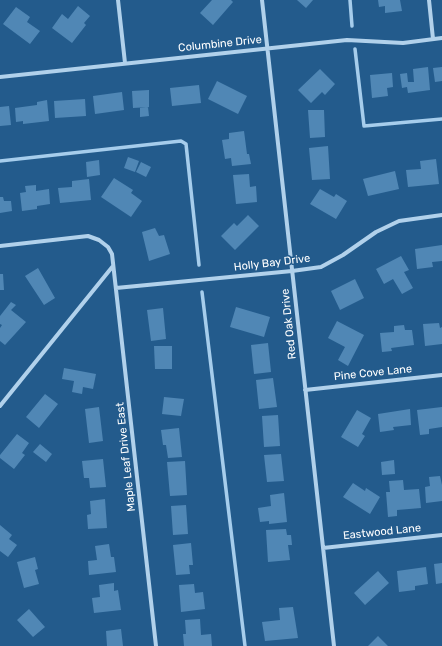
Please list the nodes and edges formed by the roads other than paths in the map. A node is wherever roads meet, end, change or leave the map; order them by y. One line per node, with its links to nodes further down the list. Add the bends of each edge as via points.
1 (118, 0): 7 (street)
2 (262, 0): 6 (street, Red Oak Drive)
3 (429, 0): 5 (street)
4 (442, 38): 5 (street, Columbine Drive)
5 (433, 39): 6 (street, Columbine Drive, via 402,43 347,40)
6 (268, 48): 7 (street, Columbine Drive); 12 (street, Red Oak Drive)
7 (125, 63): 8 (street, Columbine Drive)
8 (0, 77)
9 (442, 215): 12 (street, Holly Bay Drive, via 398,221 376,232 344,255 321,266)
10 (0, 246): 11 (street, Maple Leaf Drive East, via 88,236 108,247)
11 (113, 266): 13 (street, Maple Leaf Drive East); 16 (street)
12 (292, 271): 13 (street, Holly Bay Drive); 15 (street, Red Oak Drive)
13 (116, 288): 19 (street, Maple Leaf Drive East)
14 (442, 375): 15 (street, Pine Cove Lane)
15 (305, 390): 18 (street, Red Oak Drive)
16 (0, 406)
17 (442, 534): 18 (street, Eastwood Lane)
18 (323, 548): 20 (street, Red Oak Drive)
19 (156, 646)
20 (334, 646)

